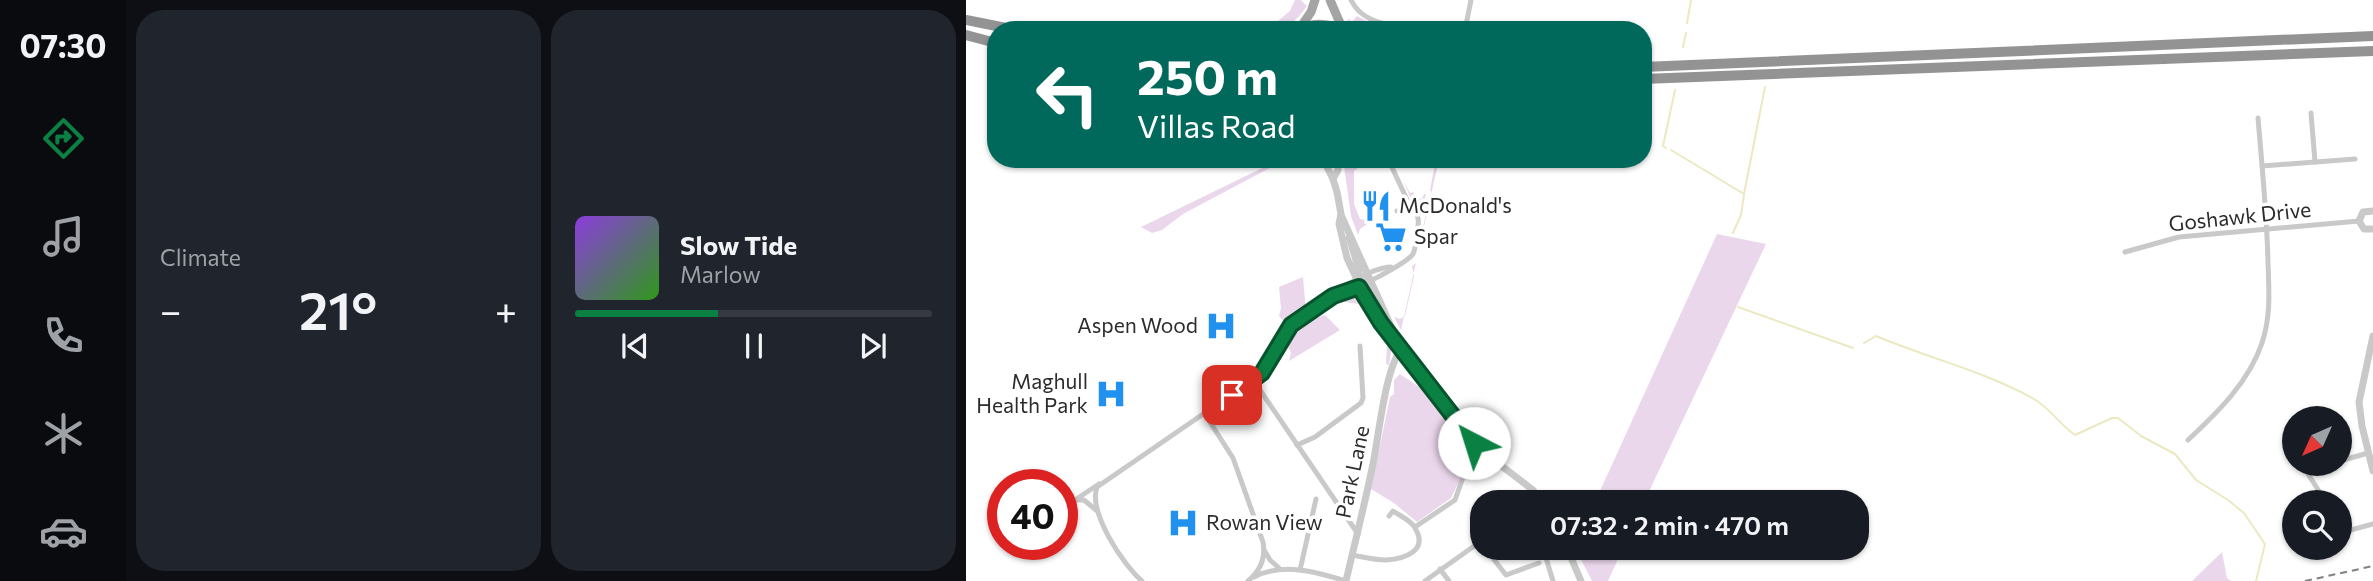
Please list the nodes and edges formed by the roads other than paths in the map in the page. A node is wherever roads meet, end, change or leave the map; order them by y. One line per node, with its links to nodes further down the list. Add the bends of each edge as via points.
1 (1315, 0): 5 (main road)
2 (1330, 0): 6 (main road)
3 (1351, 0): 7 (street, via 1359,13)
4 (1471, 0): 8 (street)
5 (1305, 21)
6 (1339, 21)
7 (1374, 21)
8 (1467, 21)
9 (966, 22): 10 (highway); 11 (highway)
10 (987, 25)
11 (987, 29)
12 (966, 35): 14 (highway)
13 (2373, 36): 16 (highway)
14 (987, 41)
15 (2373, 51): 17 (highway)
16 (1652, 66)
17 (1652, 80)
18 (2311, 113): 21 (street)
19 (2258, 118): 22 (street)
20 (2355, 159): 21 (street)
21 (2315, 162): 22 (street)
22 (2262, 166): 32 (street)
23 (1328, 168): 26 (street)
24 (1338, 168): 26 (street)
25 (1392, 168): 27 (street)
26 (1333, 179): 30 (street)
27 (1411, 208): 28 (street); 35 (street, via 1419,221 1413,251 1406,260 1382,267)
28 (1397, 211)
29 (2373, 211): 31 (street, via 2363,212)
30 (1340, 215): 35 (street, via 1348,227); 35 (street, via 1339,224)
31 (2359, 220): 32 (street, Goshawk Drive); 33 (street, via 2364,229)
32 (2267, 229): 34 (street, Goshawk Drive, via 2179,237); 45 (street, via 2270,311 2262,344 2247,376)
33 (2373, 229)
34 (2125, 252)
35 (1363, 280): 38 (street); 38 (street, via 1381,323); 42 (street, via 1291,325 1257,377)
36 (2373, 337): 47 (street, via 2360,402)
37 (1360, 345): 46 (street, via 1361,403 1315,438)
38 (1401, 346): 39 (street); 40 (street, Park Lane)
39 (1408, 357): 40 (street); 52 (street, via 1474,443)
40 (1392, 370): 61 (street, Park Lane)
41 (1258, 387): 46 (street)
42 (1213, 408): 43 (street); 44 (street)
43 (1200, 416): 44 (street); 51 (street)
44 (1208, 419): 63 (street, via 1233,458)
45 (2188, 440)
46 (1297, 445): 61 (street)
47 (2368, 453): 49 (street); 50 (street)
48 (1477, 457): 59 (street, via 1455,500)
49 (2352, 458)
50 (2373, 471)
51 (1103, 481): 53 (street); 56 (street, via 1094,495)
52 (1532, 490)
53 (1078, 498)
54 (1316, 499): 71 (street)
55 (1078, 500): 56 (street)
56 (1098, 513): 73 (street, via 1123,561)
57 (1389, 516): 59 (street, via 1393,511)
58 (2373, 524): 60 (street)
59 (1415, 527): 64 (street, via 1419,544 1409,555 1386,560)
60 (2352, 530)
61 (1358, 534): 64 (street, Park Lane)
62 (1470, 549): 70 (street)
63 (1264, 550): 69 (street); 72 (street, via 1261,565)
64 (1352, 555): 74 (street, Park Lane)
65 (1494, 560): 68 (street, via 1508,576)
66 (1547, 560): 77 (street)
67 (1572, 560): 78 (street)
68 (1539, 563)
69 (1279, 568): 71 (street); 72 (street)
70 (1440, 569): 75 (street); 76 (street)
71 (1300, 570): 74 (street)
72 (1250, 580)
73 (1142, 581)
74 (1346, 581)
75 (1425, 581)
76 (1449, 581)
77 (1553, 581)
78 (1581, 581)

